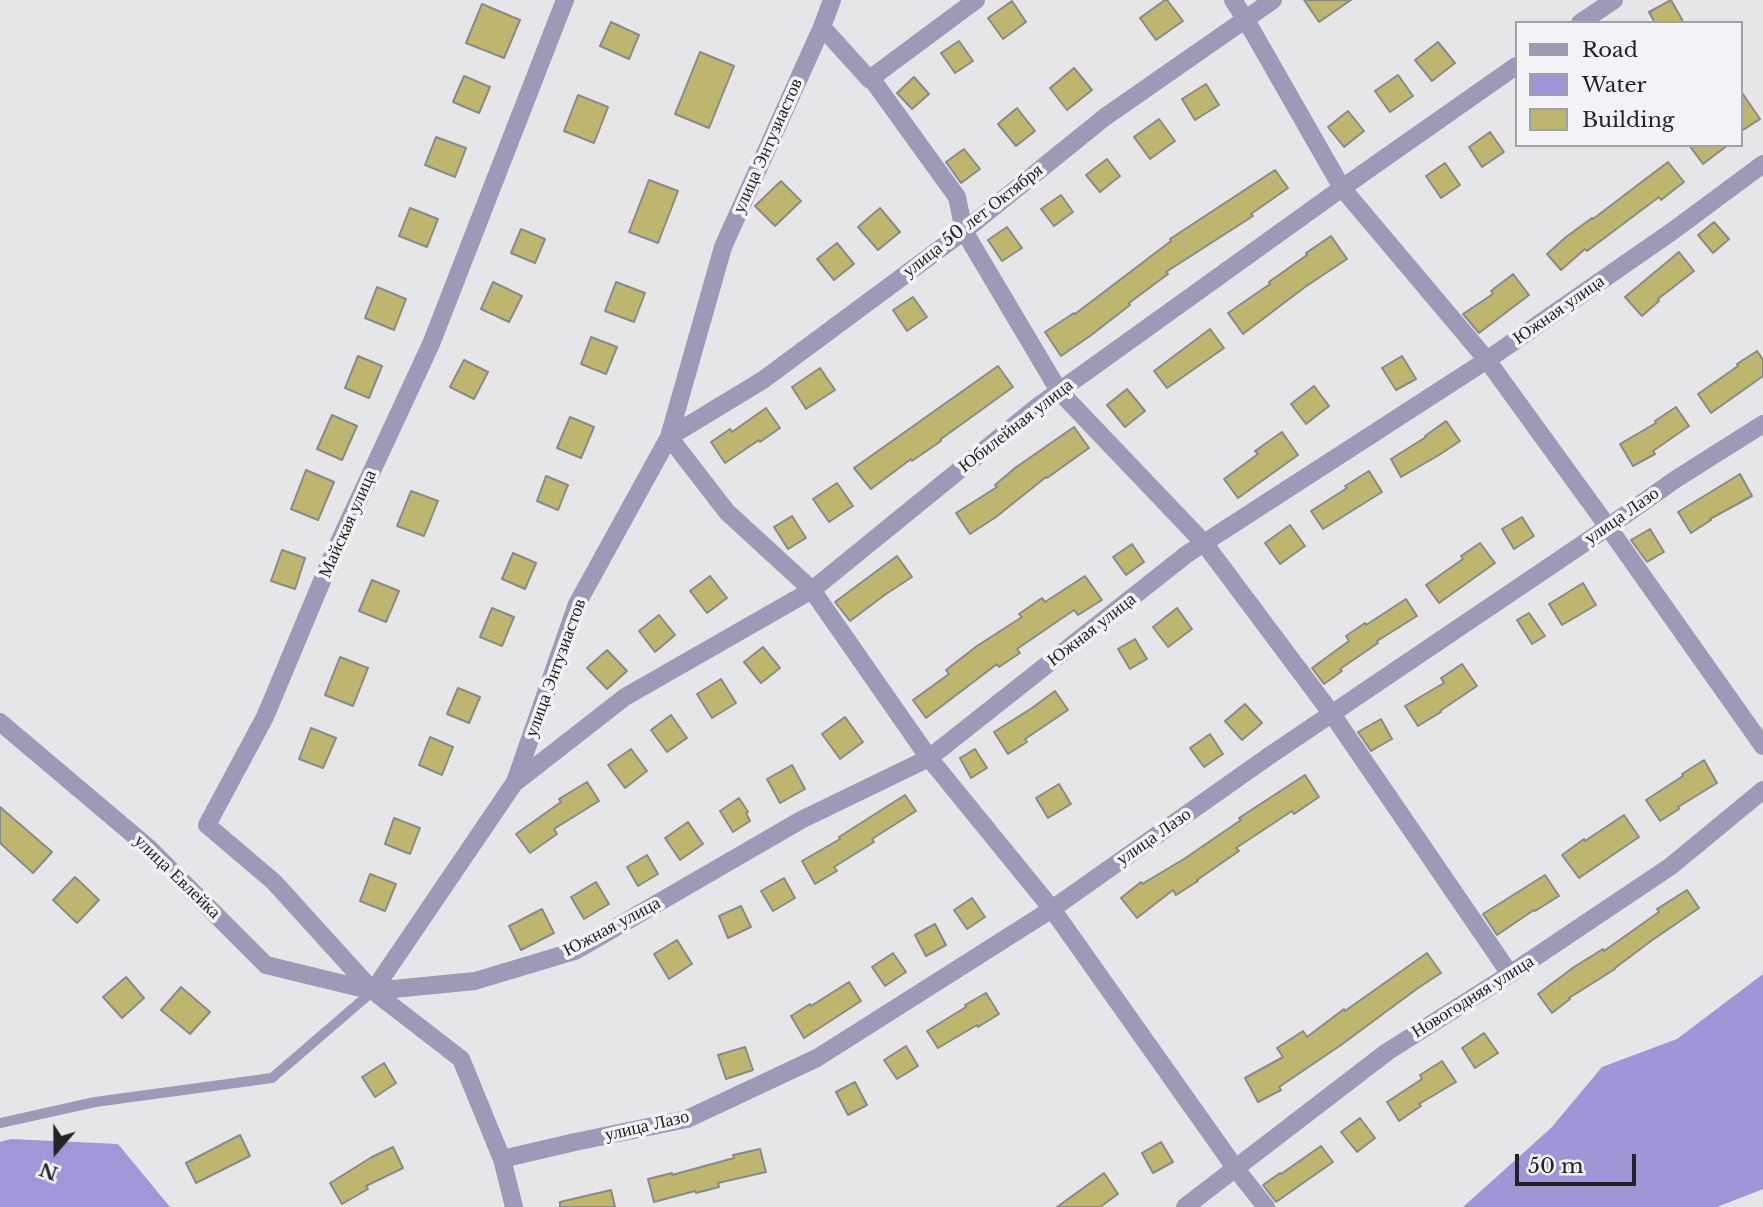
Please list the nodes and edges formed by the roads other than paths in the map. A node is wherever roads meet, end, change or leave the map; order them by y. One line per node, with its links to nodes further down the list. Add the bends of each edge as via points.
1 (565, 0): 30 (street, Майская улица, via 431,344 332,557 265,717 207,825 274,882)
2 (832, 0): 9 (street, улица Энтузиастов)
3 (976, 0): 11 (street)
4 (1233, 0): 7 (street)
5 (1273, 0): 7 (street, улица 50 лет Октября)
6 (1614, 0): 8 (street)
7 (1246, 20): 13 (street); 14 (street, улица 50 лет Октября, via 1105,117)
8 (1583, 21)
9 (822, 27): 11 (street); 18 (street, улица Энтузиастов, via 723,247)
10 (1514, 67): 13 (street, Юбилейная улица)
11 (871, 78): 14 (street, via 957,197)
12 (1763, 164): 15 (street, Южная улица)
13 (1342, 188): 15 (street); 16 (street, Юбилейная улица)
14 (964, 230): 16 (street); 18 (street, улица 50 лет Октября, via 762,380)
15 (1487, 360): 19 (street); 20 (street, Южная улица)
16 (1059, 391): 20 (street); 21 (street, Юбилейная улица)
17 (1763, 424): 19 (street, улица Лазо)
18 (670, 437): 21 (street, via 727,512); 26 (street, улица Энтузиастов, via 577,604)
19 (1608, 527): 22 (street, улица Лазо); 24 (street)
20 (1204, 543): 22 (street); 25 (street, Южная улица)
21 (813, 590): 25 (street); 26 (street, Юбилейная улица, via 625,697)
22 (1332, 714): 28 (street, улица Лазо); 29 (street)
23 (0, 722): 30 (street, улица Евлейка, via 149,848 266,965)
24 (1763, 747)
25 (929, 758): 28 (street); 30 (street, Южная улица, via 801,820 575,951 475,981)
26 (516, 782): 30 (street, улица Энтузиастов)
27 (1763, 790): 29 (street, Новогодняя улица, via 1671,866)
28 (1052, 909): 32 (street, улица Лазо, via 817,1058 687,1119); 33 (street)
29 (1510, 974): 33 (street, Новогодняя улица, via 1387,1052)
30 (373, 991): 31 (lane, via 272,1078 95,1102); 32 (street, via 460,1059)
31 (0, 1123)
32 (502, 1159): 34 (street)
33 (1236, 1169): 35 (street, Новогодняя улица); 36 (street)
34 (514, 1207)
35 (1185, 1207)
36 (1266, 1207)

